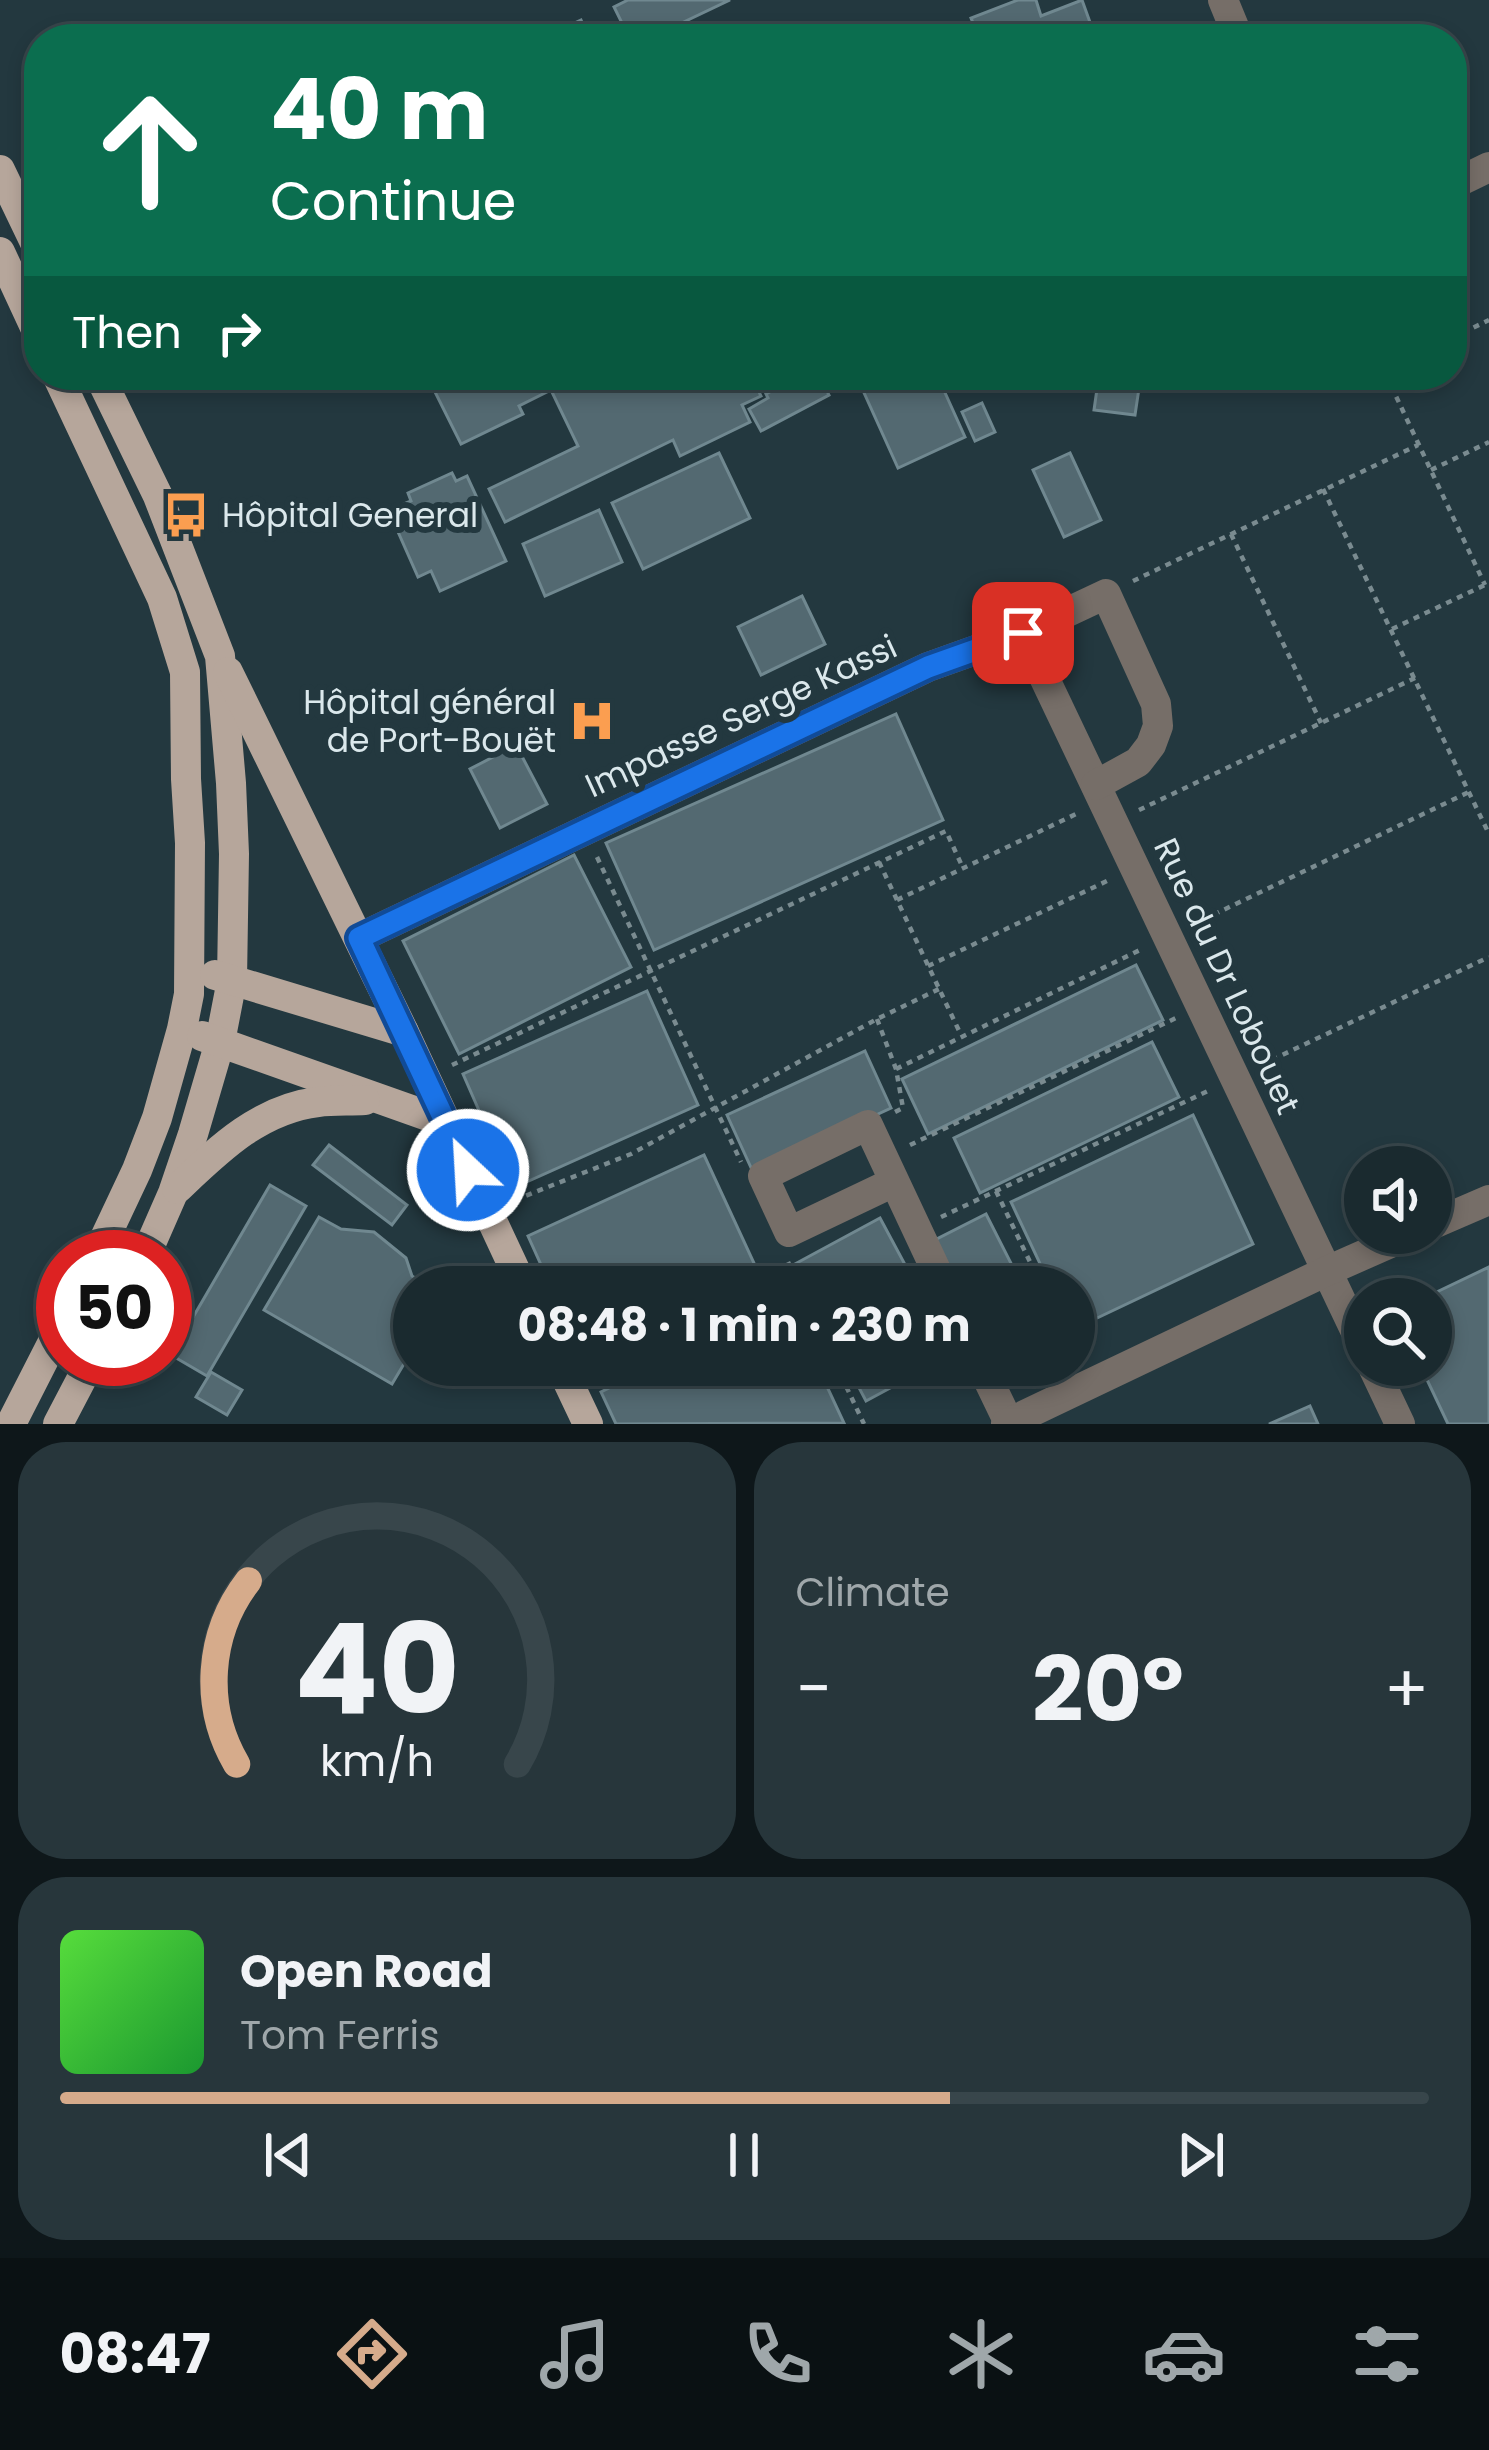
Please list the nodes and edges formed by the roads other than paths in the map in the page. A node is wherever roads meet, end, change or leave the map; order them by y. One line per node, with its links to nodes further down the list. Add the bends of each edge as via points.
1 (0, 170): 2 (main road)
2 (24, 220)
3 (0, 252): 4 (main road)
4 (24, 304)
5 (64, 390): 11 (main road, via 162,598 185,673)
6 (106, 390): 8 (main road)
7 (1023, 633): 9 (street, Rue du Dr Lobouet); 9 (street, Impasse Serge Kassi, via 1106,595 1156,704 1157,727); 10 (street, Impasse Serge Kassi, via 928,667)
8 (220, 656): 10 (main road); 12 (main road, via 234,854)
9 (1105, 803): 27 (street, Rue du Dr Lobouet)
10 (359, 938): 14 (main road)
11 (191, 968): 12 (main road); 13 (main road)
12 (232, 980): 14 (main road); 15 (main road)
13 (182, 1029): 15 (main road); 22 (main road, via 157,1118)
14 (404, 1031): 17 (main road)
15 (220, 1042): 16 (main road); 19 (main road)
16 (383, 1100): 17 (main road); 19 (main road, via 286,1109 228,1141)
17 (445, 1122): 25 (main road)
18 (889, 1170): 18 (street, via 868,1125 763,1175 789,1232); 26 (street)
19 (172, 1193): 23 (main road)
20 (1489, 1200): 21 (street)
21 (1452, 1216)
22 (108, 1230)
23 (156, 1230)
24 (1365, 1254): 27 (street)
25 (513, 1266)
26 (934, 1266)
27 (1327, 1271): 28 (street, Rue du Dr Lobouet); 37 (street)
28 (1344, 1307)
29 (36, 1374): 34 (main road)
30 (78, 1386): 35 (main road)
31 (570, 1386): 36 (main road)
32 (990, 1386): 37 (street)
33 (1382, 1386): 38 (street)
34 (10, 1424)
35 (58, 1424)
36 (588, 1424)
37 (1007, 1424)
38 (1400, 1424)

